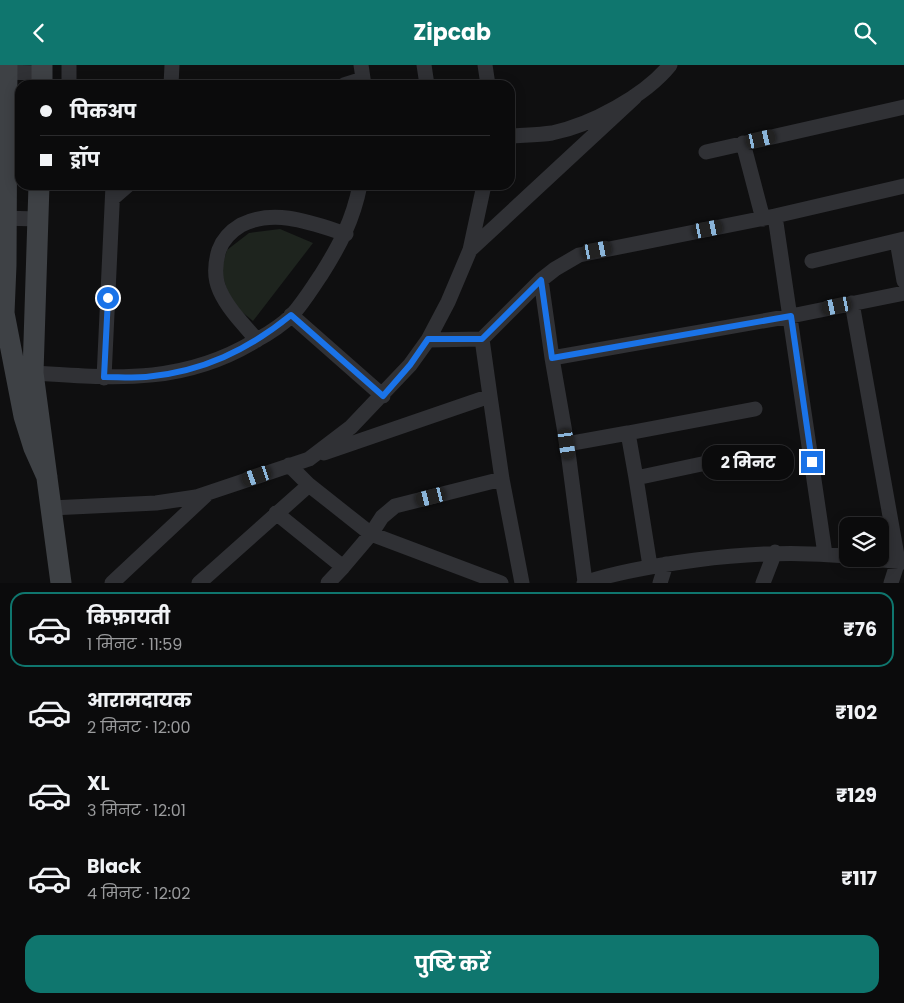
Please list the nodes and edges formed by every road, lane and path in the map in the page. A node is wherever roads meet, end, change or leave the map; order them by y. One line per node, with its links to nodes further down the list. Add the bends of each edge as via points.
1 (69, 65): 8 (street)
2 (172, 65): 9 (street)
3 (424, 65): 10 (street)
4 (485, 65): 11 (street)
5 (670, 65): 12 (street)
6 (5, 70): 7 (street); 23 (street)
7 (42, 74)
8 (69, 80)
9 (171, 80)
10 (426, 80)
11 (487, 80)
12 (636, 97): 14 (street, via 590,121 552,133); 27 (street)
13 (904, 107): 15 (street)
14 (515, 136)
15 (743, 143): 16 (street); 22 (street)
16 (706, 152)
17 (904, 186): 22 (street)
18 (40, 190): 24 (street)
19 (359, 190): 25 (street)
20 (483, 190): 27 (street)
21 (113, 191): 41 (street)
22 (769, 217): 29 (street, via 579,255); 34 (street)
23 (3, 218): 24 (street); 38 (street)
24 (38, 219): 40 (street)
25 (346, 234): 33 (street); 37 (street, via 284,217 251,220 224,238 216,260 219,289)
26 (901, 240): 28 (street); 30 (street)
27 (470, 249): 35 (street)
28 (812, 261)
29 (541, 280): 36 (street); 39 (street)
30 (904, 281)
31 (904, 293): 32 (street)
32 (852, 303): 34 (street); 61 (street)
33 (291, 315): 37 (street); 42 (street)
34 (791, 316): 39 (street); 59 (street)
35 (428, 339): 36 (street); 42 (street)
36 (482, 339): 43 (street)
37 (257, 340): 41 (street, via 226,357 186,370 146,377)
38 (6, 355): 40 (street); 50 (street, via 34,448)
39 (552, 358): 46 (street)
40 (34, 364): 41 (street); 50 (street)
41 (104, 377)
42 (383, 396): 48 (street, via 351,427)
43 (490, 396): 48 (street); 52 (street)
44 (755, 409): 45 (street)
45 (628, 433): 46 (street); 51 (street)
46 (567, 444): 71 (street)
47 (744, 455): 51 (street)
48 (309, 459): 49 (street)
49 (289, 465): 53 (street); 54 (street)
50 (47, 477): 55 (street)
51 (636, 478): 63 (street)
52 (502, 479): 57 (street, via 395,506 382,517); 70 (street)
53 (310, 485): 56 (street); 57 (street)
54 (208, 493): 55 (street, via 156,503); 66 (street)
55 (51, 508): 65 (street)
56 (276, 513): 64 (street); 67 (street)
57 (371, 534): 64 (street); 69 (street)
58 (775, 552): 59 (street); 62 (street); 73 (street)
59 (825, 554): 60 (street)
60 (839, 555)
61 (901, 562): 74 (street)
62 (666, 564): 63 (street); 72 (street)
63 (650, 566): 71 (street)
64 (343, 567): 68 (street)
65 (61, 583)
66 (112, 583)
67 (199, 583)
68 (328, 583)
69 (501, 583)
70 (522, 583)
71 (585, 583)
72 (660, 583)
73 (764, 583)
74 (891, 583)

